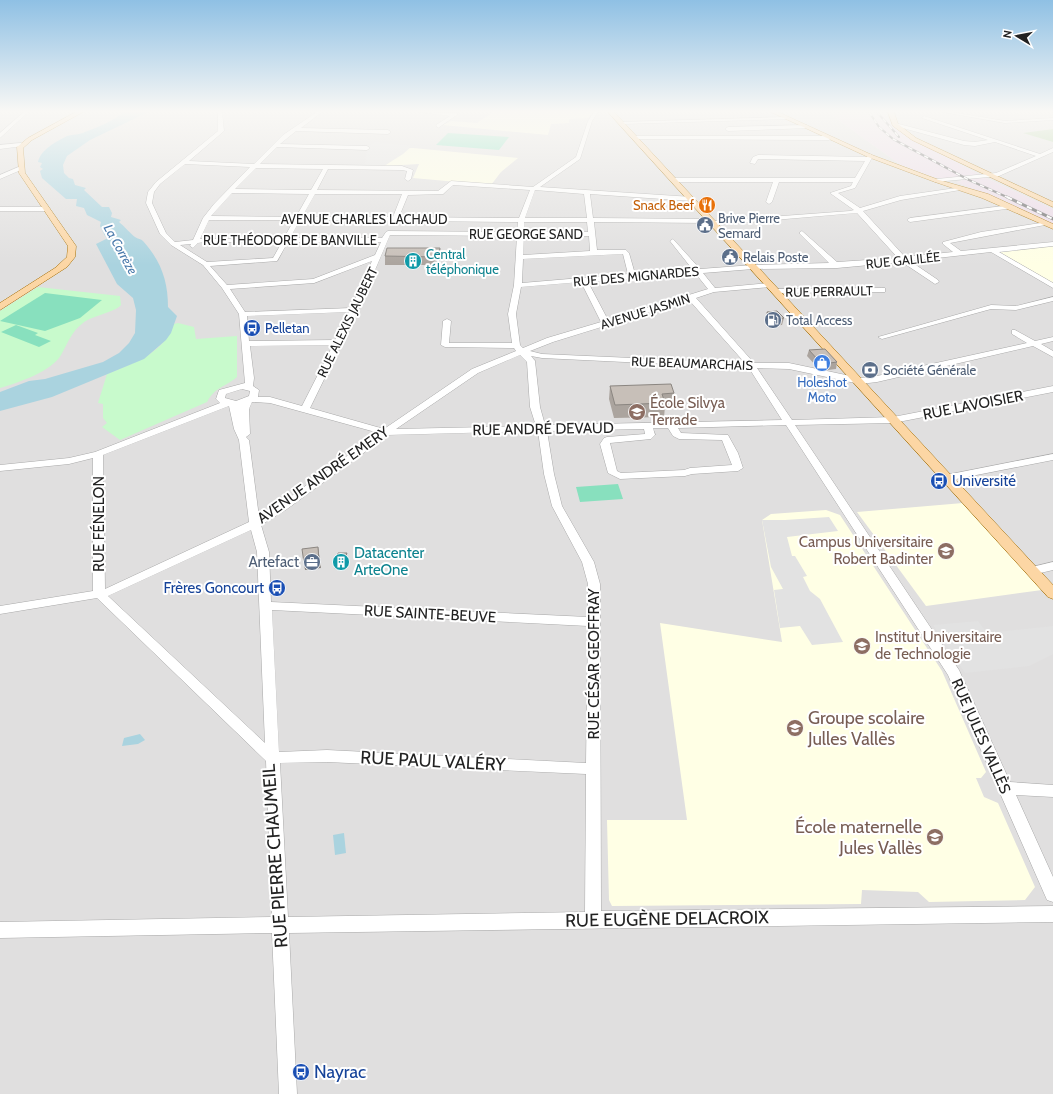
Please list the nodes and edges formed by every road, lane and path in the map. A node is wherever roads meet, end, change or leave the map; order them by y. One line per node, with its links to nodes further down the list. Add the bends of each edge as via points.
1 (21, 163): 13 (main road)
2 (183, 163): 45 (street, via 151,192 149,203)
3 (202, 163): 11 (street)
4 (257, 163): 11 (street)
5 (571, 163): 23 (street)
6 (658, 163): 19 (main road)
7 (866, 163): 21 (street)
8 (886, 163): 22 (main road)
9 (964, 163): 16 (main road)
10 (1027, 163): 16 (street)
11 (254, 166): 12 (street); 25 (street)
12 (327, 166): 18 (street, via 408,168); 26 (street)
13 (21, 169): 15 (street); 34 (main road)
14 (0, 172): 15 (street)
15 (9, 172): 17 (street)
16 (991, 176): 22 (street); 31 (main road)
17 (0, 177)
18 (408, 179)
19 (673, 180): 20 (street); 29 (main road)
20 (777, 180): 21 (street); 30 (street)
21 (856, 180): 35 (street, via 853,187 833,193)
22 (937, 181): 24 (main road)
23 (533, 189): 27 (street, via 451,183 443,192); 28 (street); 39 (street)
24 (963, 189): 32 (main road); 35 (street, AVENUE CHARLES LACHAUD, via 900,198)
25 (230, 191): 26 (street); 36 (street)
26 (313, 192): 27 (street); 37 (street)
27 (406, 193): 38 (street)
28 (587, 193): 29 (street); 40 (street)
29 (692, 199): 42 (main road)
30 (768, 202)
31 (1053, 205)
32 (1011, 207): 41 (street); 43 (main road)
33 (0, 209): 34 (street)
34 (46, 209): 78 (main road, via 72,246 71,256 58,270)
35 (858, 212): 42 (street, AVENUE CHARLES LACHAUD); 61 (street)
36 (206, 218): 37 (street, AVENUE CHARLES LACHAUD); 51 (street)
37 (298, 218): 38 (street, AVENUE CHARLES LACHAUD); 50 (street)
38 (395, 219): 39 (street, AVENUE CHARLES LACHAUD)
39 (521, 220): 40 (street, AVENUE CHARLES LACHAUD); 47 (street)
40 (590, 220): 42 (street, AVENUE CHARLES LACHAUD); 48 (street)
41 (910, 220)
42 (713, 222): 64 (main road)
43 (1045, 223): 44 (main road); 57 (street, via 981,234 945,244)
44 (1053, 227)
45 (162, 229): 51 (street, via 173,236); 53 (street, via 163,234)
46 (802, 233): 63 (street)
47 (520, 234): 48 (street, RUE GEORGE SAND); 49 (street, RUE GEORGE SAND); 60 (street)
48 (591, 234): 56 (street)
49 (387, 236): 50 (street, RUE THÉODORE DE BANVILLE); 59 (street, RUE ALEXIS JAUBERT)
50 (286, 239): 51 (street, RUE THÉODORE DE BANVILLE); 62 (street, via 275,260)
51 (195, 240): 53 (street); 58 (street)
52 (673, 241): 65 (street)
53 (173, 244): 58 (street)
54 (1053, 244): 55 (street, RUE GALILÉE)
55 (992, 250): 57 (street, RUE GALILÉE); 71 (street)
56 (594, 252): 60 (street); 66 (street, via 624,251)
57 (960, 254): 61 (street, RUE GALILÉE)
58 (193, 255): 62 (street)
59 (379, 256): 72 (street, via 314,281); 79 (street, RUE ALEXIS JAUBERT)
60 (520, 257): 69 (street)
61 (904, 260): 63 (street, RUE GALILÉE); 68 (street)
62 (205, 264): 72 (street)
63 (837, 266): 64 (street, RUE GALILÉE)
64 (753, 267): 65 (street, RUE DES MIGNARDES); 70 (main road)
65 (698, 271): 66 (street, RUE DES MIGNARDES); 73 (street)
66 (632, 276): 67 (street, RUE DES MIGNARDES)
67 (582, 280): 69 (street, RUE DES MIGNARDES); 82 (street)
68 (935, 282)
69 (518, 285): 89 (street, via 512,314)
70 (770, 285): 73 (street, AVENUE JASMIN); 75 (main road)
71 (1053, 286)
72 (225, 287): 80 (street)
73 (713, 290): 76 (street, AVENUE JASMIN)
74 (882, 290): 75 (street, RUE PERRAULT)
75 (777, 291): 92 (main road)
76 (691, 297): 82 (street, AVENUE JASMIN); 91 (street, RUE JULES VALLÈS)
77 (1053, 299): 84 (street, via 1016,308 991,307)
78 (0, 307)
79 (354, 310): 80 (street); 86 (street, RUE ALEXIS JAUBERT)
80 (243, 314): 88 (street)
81 (447, 321): 89 (street, via 445,345)
82 (605, 322): 89 (street, AVENUE JASMIN)
83 (1015, 332): 87 (street)
84 (882, 337)
85 (1053, 339): 87 (street, RUE BEAUMARCHAIS)
86 (338, 342): 88 (street); 99 (street, RUE ALEXIS JAUBERT)
87 (1034, 343): 90 (street); 92 (street, RUE BEAUMARCHAIS)
88 (245, 349): 93 (street); 94 (street, via 242,378)
89 (519, 349): 91 (street, RUE BEAUMARCHAIS, via 542,356); 105 (street, RUE CÉSAR GEOFFRAY, via 531,361 535,407); 106 (street, AVENUE ANDRÉ EMERY, via 462,378)
90 (1053, 356)
91 (751, 365): 92 (street, RUE BEAUMARCHAIS, via 789,366); 101 (street, RUE JULES VALLÈS)
92 (860, 381): 100 (main road)
93 (249, 387): 94 (street); 97 (street, via 255,390)
94 (227, 389): 96 (street)
95 (1053, 389): 100 (street, RUE LAVOISIER)
96 (220, 395): 98 (street, via 223,401); 102 (street, via 208,406)
97 (251, 398): 98 (street, RUE ANDRÉ DEVAUD); 99 (street, RUE ANDRÉ DEVAUD, via 270,400); 107 (street, via 244,409)
98 (230, 403): 102 (street, RUE ANDRÉ DEVAUD); 107 (street, via 235,407 240,437)
99 (305, 410): 106 (street, RUE ANDRÉ DEVAUD)
100 (893, 420): 101 (street, RUE ANDRÉ DEVAUD); 111 (main road)
101 (788, 423): 104 (street, RUE ANDRÉ DEVAUD); 122 (street, RUE JULES VALLÈS, via 954,674)
102 (169, 426): 108 (street)
103 (648, 426): 104 (street, RUE ANDRÉ DEVAUD); 104 (street, via 648,437 607,440 605,444 613,473 620,476 738,468 734,453 725,437 679,436); 105 (street, RUE ANDRÉ DEVAUD)
104 (672, 426)
105 (542, 430): 106 (street, RUE ANDRÉ DEVAUD); 119 (street, RUE CÉSAR GEOFFRAY, via 557,506 588,562 594,584)
106 (386, 432): 112 (street, AVENUE ANDRÉ EMERY, via 283,507)
107 (244, 440): 112 (street)
108 (98, 454): 110 (street, via 69,461); 115 (street, RUE FÉNELON)
109 (1053, 457): 111 (street)
110 (0, 468)
111 (946, 478): 114 (main road)
112 (255, 524): 115 (street, AVENUE ANDRÉ EMERY); 117 (street, via 263,552)
113 (1053, 566): 114 (street)
114 (1032, 571): 116 (main road)
115 (99, 594): 118 (street, AVENUE ANDRÉ EMERY); 120 (street, RUE PIERRE CHAUMEIL)
116 (1053, 594)
117 (265, 606): 119 (street, RUE SAINTE-BEUVE); 120 (street)
118 (0, 610)
119 (595, 622): 121 (street, RUE CÉSAR GEOFFRAY)
120 (272, 758): 121 (street, RUE PAUL VALÉRY, via 327,756); 127 (street, RUE PIERRE CHAUMEIL)
121 (594, 769): 126 (street, RUE CÉSAR GEOFFRAY)
122 (1006, 788): 123 (street); 124 (street, RUE JULES VALLÈS)
123 (1053, 791)
124 (1053, 894)
125 (1053, 914): 126 (street, RUE EUGÈNE DELACROIX)
126 (593, 920): 127 (street, RUE EUGÈNE DELACROIX)
127 (281, 926): 128 (street, RUE EUGÈNE DELACROIX); 129 (street, RUE PIERRE CHAUMEIL)
128 (0, 930)
129 (288, 1094)

